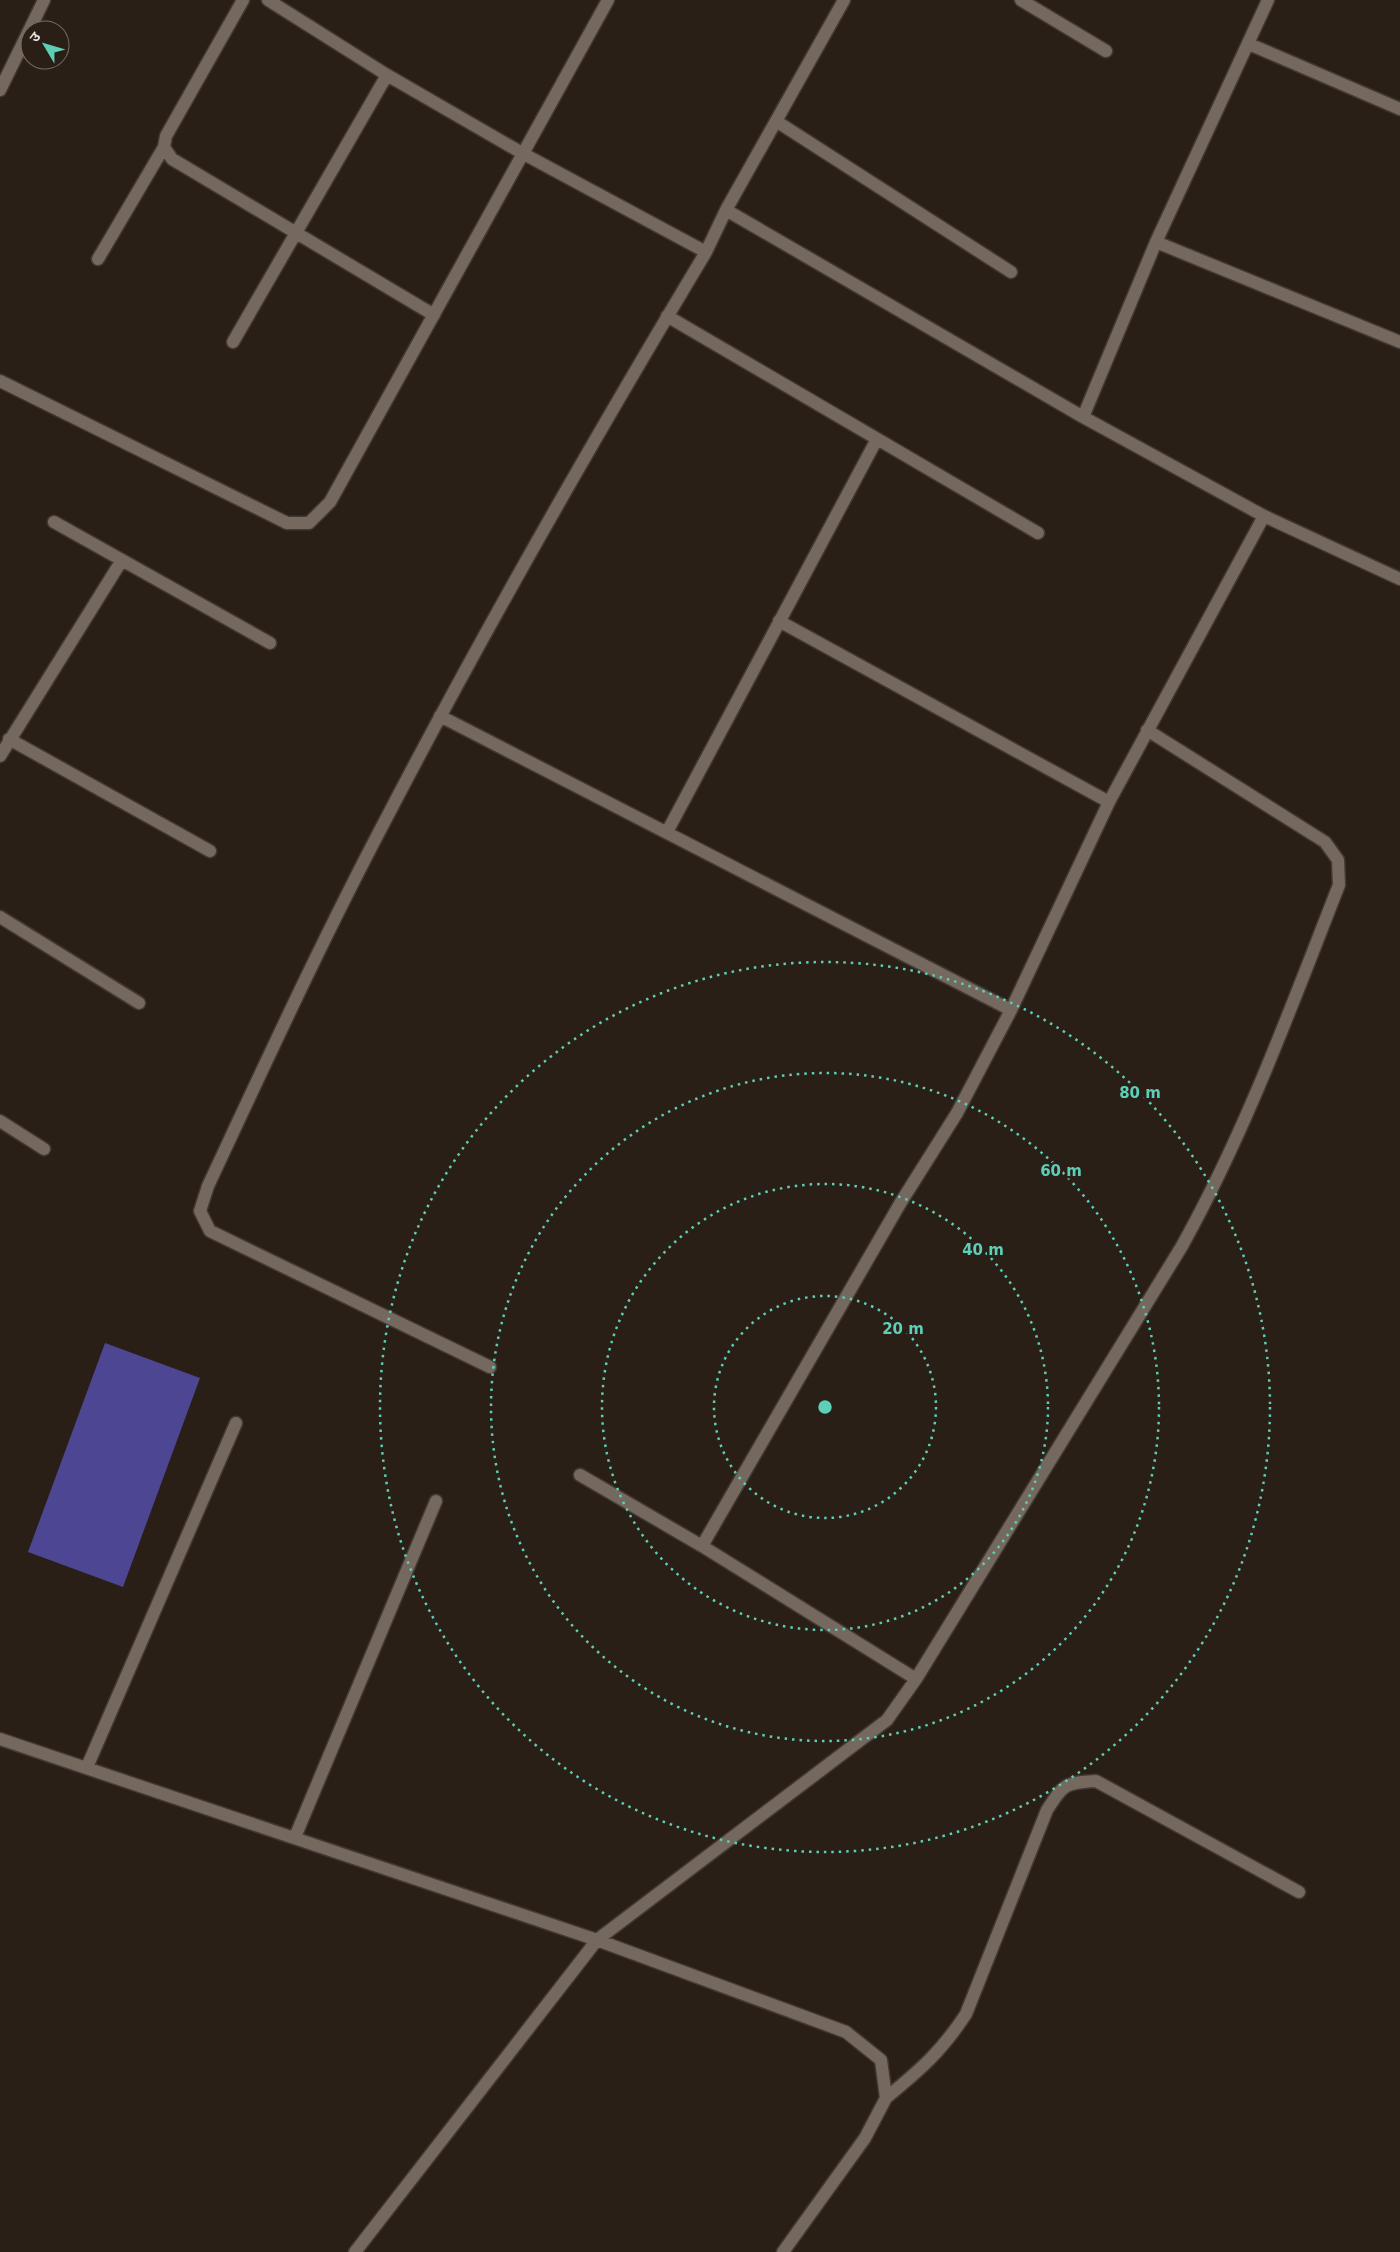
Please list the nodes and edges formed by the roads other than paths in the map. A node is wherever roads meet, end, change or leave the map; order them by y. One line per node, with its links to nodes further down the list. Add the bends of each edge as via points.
1 (44, 0): 11 (street)
2 (243, 0): 14 (street, via 166,136)
3 (268, 0): 10 (street)
4 (608, 0): 15 (street)
5 (844, 0): 13 (street)
6 (1021, 0): 9 (street)
7 (1268, 0): 8 (street)
8 (1249, 44): 12 (street); 18 (street)
9 (1106, 51)
10 (387, 75): 15 (street); 17 (street)
11 (2, 82)
12 (1400, 109)
13 (776, 121): 16 (street); 21 (street)
14 (164, 147): 17 (street, via 172,159); 20 (street)
15 (522, 153): 19 (street); 22 (street)
16 (726, 210): 19 (street); 27 (street)
17 (295, 232): 22 (street); 24 (street)
18 (1156, 242): 25 (street); 27 (street)
19 (706, 252): 23 (street)
20 (98, 259)
21 (1011, 272)
22 (434, 315): 26 (street, via 330,502 309,523 287,523)
23 (667, 316): 28 (street); 36 (street, via 554,510)
24 (233, 342)
25 (1400, 342)
26 (0, 381)
27 (1083, 417): 29 (street)
28 (876, 439): 31 (street); 34 (street)
29 (1264, 516): 33 (street); 37 (street)
30 (54, 522): 32 (street)
31 (1038, 533)
32 (122, 560): 35 (street); 38 (street)
33 (1400, 579)
34 (779, 621): 40 (street); 41 (street)
35 (270, 643)
36 (440, 716): 41 (street); 48 (street, via 321,945 208,1186 200,1211 210,1231)
37 (1147, 730): 40 (street); 53 (street, via 1324,842 1338,860 1339,885 1242,1129 1212,1191 1182,1246)
38 (10, 739): 39 (street); 42 (street)
39 (0, 756)
40 (1109, 802): 45 (street)
41 (667, 832): 45 (street)
42 (210, 851)
43 (0, 917): 44 (street)
44 (139, 1003)
45 (1011, 1010): 52 (street, via 956,1113)
46 (0, 1122): 47 (street)
47 (44, 1149)
48 (490, 1367)
49 (236, 1423): 55 (street)
50 (580, 1475): 52 (street)
51 (436, 1501): 56 (street)
52 (702, 1546): 53 (street)
53 (916, 1680): 58 (street, via 886,1720)
54 (0, 1739): 55 (street)
55 (87, 1767): 56 (street)
56 (295, 1837): 58 (street)
57 (1299, 1892): 59 (street, via 1096,1781 1076,1782 1061,1788 1047,1810 966,2014 925,2066)
58 (596, 1940): 59 (street, via 846,2032 881,2060); 60 (street)
59 (886, 2098): 61 (street, via 865,2138)
60 (355, 2252)
61 (783, 2252)

